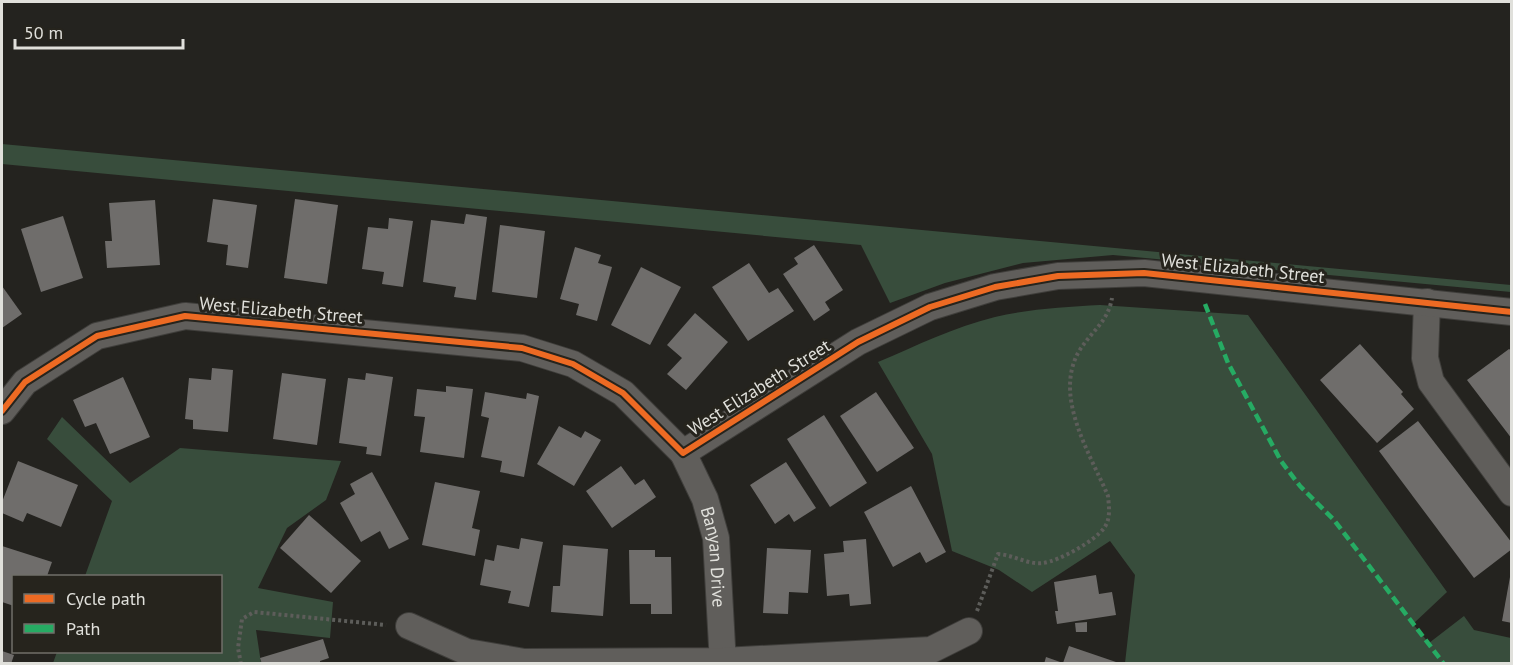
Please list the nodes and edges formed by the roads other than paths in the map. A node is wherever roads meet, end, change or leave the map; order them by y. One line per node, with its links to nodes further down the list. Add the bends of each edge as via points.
1 (1427, 302): 2 (street, West Elizabeth Street); 4 (street, West Elizabeth Street, via 1114,273 1058,276 995,287 930,307 858,342); 5 (street, via 1425,358 1431,381)
2 (1512, 312)
3 (2, 411): 4 (street, West Elizabeth Street, via 25,382 97,336 185,316 522,348 573,364 623,393)
4 (683, 453): 8 (street, Banyan Drive, via 705,499 716,538)
5 (1512, 493)
6 (409, 626): 8 (street, via 467,652 524,662)
7 (969, 631): 8 (street, via 931,650)
8 (723, 662)

